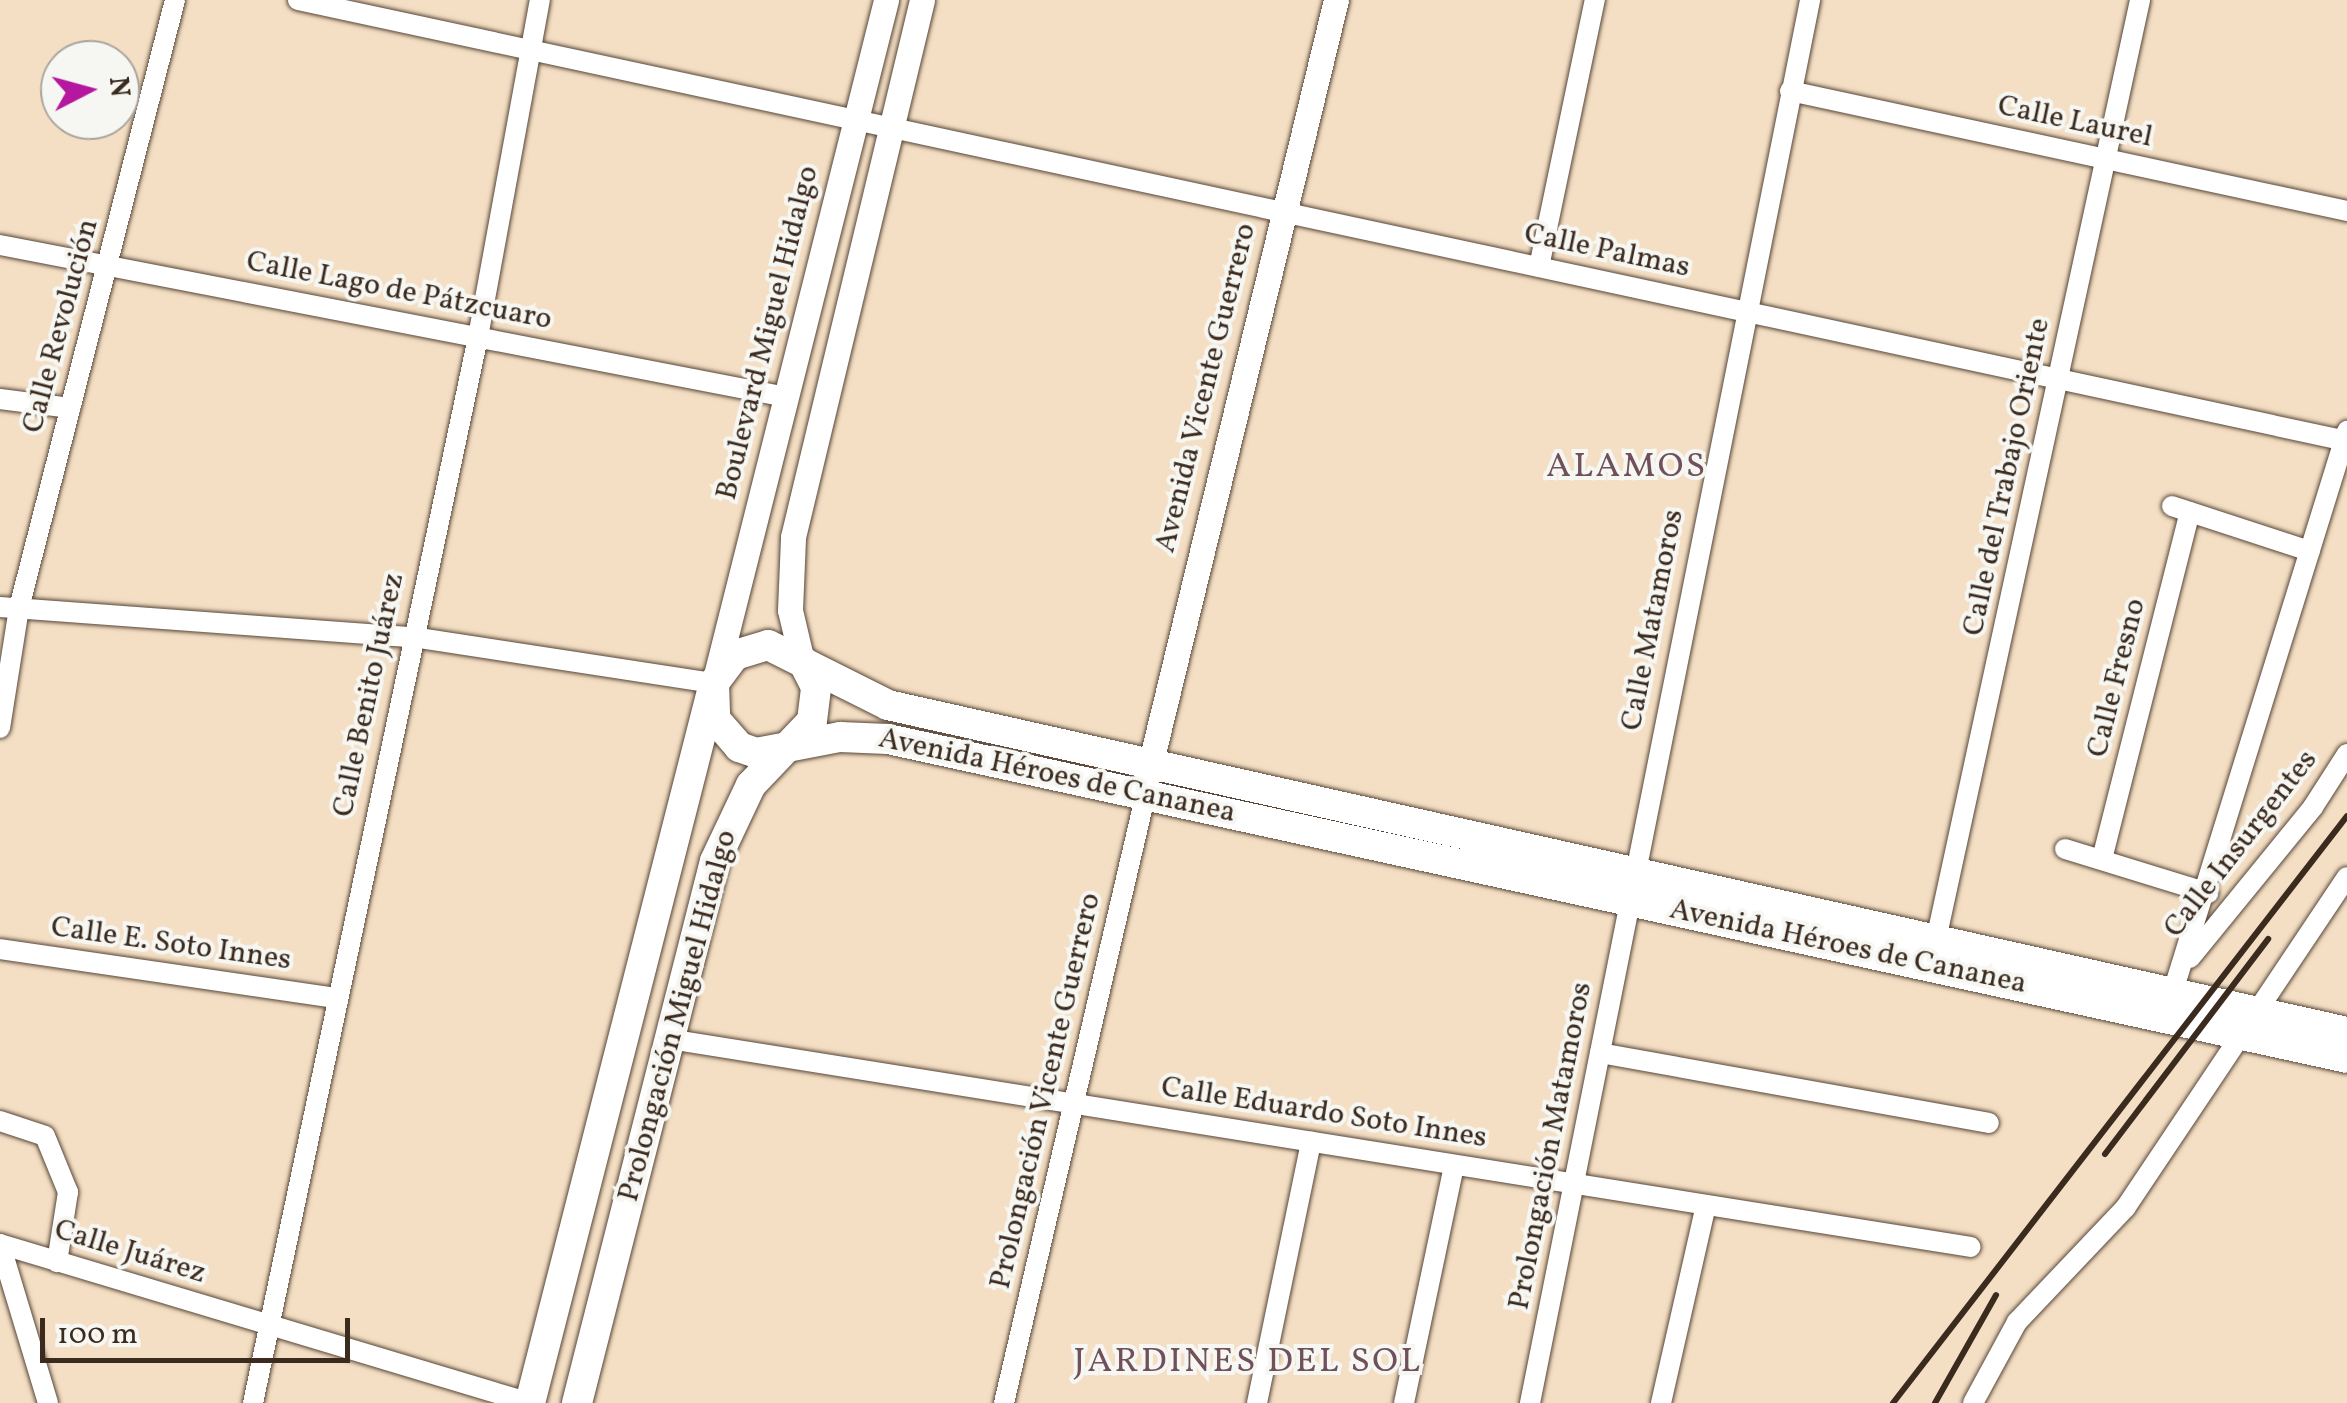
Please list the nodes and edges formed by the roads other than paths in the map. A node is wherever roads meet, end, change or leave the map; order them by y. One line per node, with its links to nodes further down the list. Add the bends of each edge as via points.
1 (176, 0): 18 (street, Calle Revolución)
2 (298, 0): 10 (street, Calle Palmas)
3 (540, 0): 10 (street, Calle Benito Juárez)
4 (886, 0): 12 (street, Boulevard Miguel Hidalgo)
5 (922, 0): 13 (street)
6 (1336, 0): 16 (street, Avenida Vicente Guerrero)
7 (1595, 0): 19 (street)
8 (1810, 0): 11 (street, Calle Matamoros)
9 (2140, 0): 14 (street, Calle del Trabajo Oriente)
10 (530, 49): 12 (street, Calle Palmas); 21 (street, Calle Benito Juárez)
11 (1790, 91): 14 (street, Calle Laurel); 20 (street, Calle Matamoros)
12 (855, 119): 13 (street, Calle Palmas); 23 (street, Boulevard Miguel Hidalgo)
13 (890, 127): 16 (street, Calle Palmas); 28 (street)
14 (2105, 159): 15 (street, Calle Laurel); 22 (street, Calle del Trabajo Oriente)
15 (2347, 211)
16 (1283, 212): 19 (street, Calle Palmas); 37 (street, Avenida Vicente Guerrero)
17 (0, 245): 18 (street, Calle Lago de Pátzcuaro)
18 (108, 265): 21 (street, Calle Lago de Pátzcuaro); 25 (street, Calle Revolución)
19 (1539, 267): 20 (street, Calle Palmas)
20 (1744, 311): 22 (street, Calle Palmas); 41 (street, Calle Matamoros)
21 (478, 337): 23 (street, Calle Lago de Pátzcuaro); 31 (street, Calle Benito Juárez)
22 (2060, 379): 26 (street, Calle Palmas); 44 (street, Calle del Trabajo Oriente)
23 (786, 397): 27 (street, Boulevard Miguel Hidalgo)
24 (0, 399): 25 (street)
25 (70, 408): 30 (street, Calle Revolución)
26 (2346, 437): 29 (street)
27 (752, 529): 28 (street); 33 (street, Boulevard Miguel Hidalgo)
28 (792, 537): 32 (street, via 790,610)
29 (2310, 551): 39 (street, Calle Fresno, via 2181,509); 42 (street)
30 (9, 607): 31 (street); 34 (street, Calle Revolución)
31 (412, 637): 33 (street); 46 (street, Calle Benito Juárez)
32 (801, 658): 33 (main road, Avenida Héroes de Cananea, via 785,648 751,647 722,667); 35 (main road, Prolongación Miguel Hidalgo, via 816,704); 37 (main road, Avenida Héroes de Cananea, via 842,686 888,705)
33 (714, 683): 35 (main road, Avenida Héroes de Cananea, via 715,720 739,747 774,753); 65 (main road, Prolongación Miguel Hidalgo)
34 (0, 728)
35 (792, 747): 37 (main road, Avenida Héroes de Cananea, via 888,739); 49 (main road, Prolongación Miguel Hidalgo, via 751,785 723,834)
36 (2347, 754): 45 (street, Calle Insurgentes)
37 (1147, 778): 41 (main road, Avenida Héroes de Cananea); 52 (street, Prolongación Vicente Guerrero)
38 (2065, 849): 39 (street)
39 (2102, 860): 42 (street)
40 (2347, 877): 47 (street)
41 (1632, 886): 44 (main road, Avenida Héroes de Cananea); 50 (street, Prolongación Matamoros)
42 (2208, 893): 45 (street)
43 (0, 949): 46 (street, Calle E. Soto Innes)
44 (1933, 953): 45 (main road, Avenida Héroes de Cananea)
45 (2173, 993): 47 (main road, Avenida Héroes de Cananea)
46 (334, 998): 62 (street, Calle Benito Juárez)
47 (2247, 1023): 48 (main road, Avenida Héroes de Cananea); 51 (main road, Avenida Héroes de Cananea); 72 (street, via 2126,1208 2018,1322)
48 (2347, 1032)
49 (670, 1039): 52 (street, Calle Eduardo Soto Innes); 66 (main road, Prolongación Miguel Hidalgo)
50 (1600, 1054): 54 (street); 57 (street, Prolongación Matamoros)
51 (2347, 1058)
52 (1074, 1104): 55 (street, Calle Eduardo Soto Innes); 67 (street, Prolongación Vicente Guerrero)
53 (0, 1121): 61 (street, via 35,1128 56,1164 69,1200)
54 (1989, 1123)
55 (1312, 1142): 56 (street, Calle Eduardo Soto Innes); 68 (street)
56 (1454, 1165): 57 (street, Calle Eduardo Soto Innes); 69 (street)
57 (1574, 1184): 58 (street, Calle Eduardo Soto Innes); 70 (street, Prolongación Matamoros)
58 (1706, 1205): 60 (street, Calle Eduardo Soto Innes); 71 (street)
59 (0, 1244): 61 (street, Calle Juárez); 63 (street)
60 (1970, 1247)
61 (57, 1262): 62 (street, Calle Juárez)
62 (266, 1324): 64 (street, Calle Benito Juárez); 65 (street, Calle Juárez)
63 (48, 1403)
64 (253, 1403)
65 (530, 1403)
66 (577, 1403)
67 (1004, 1403)
68 (1258, 1403)
69 (1404, 1403)
70 (1530, 1403)
71 (1661, 1403)
72 (1974, 1403)

